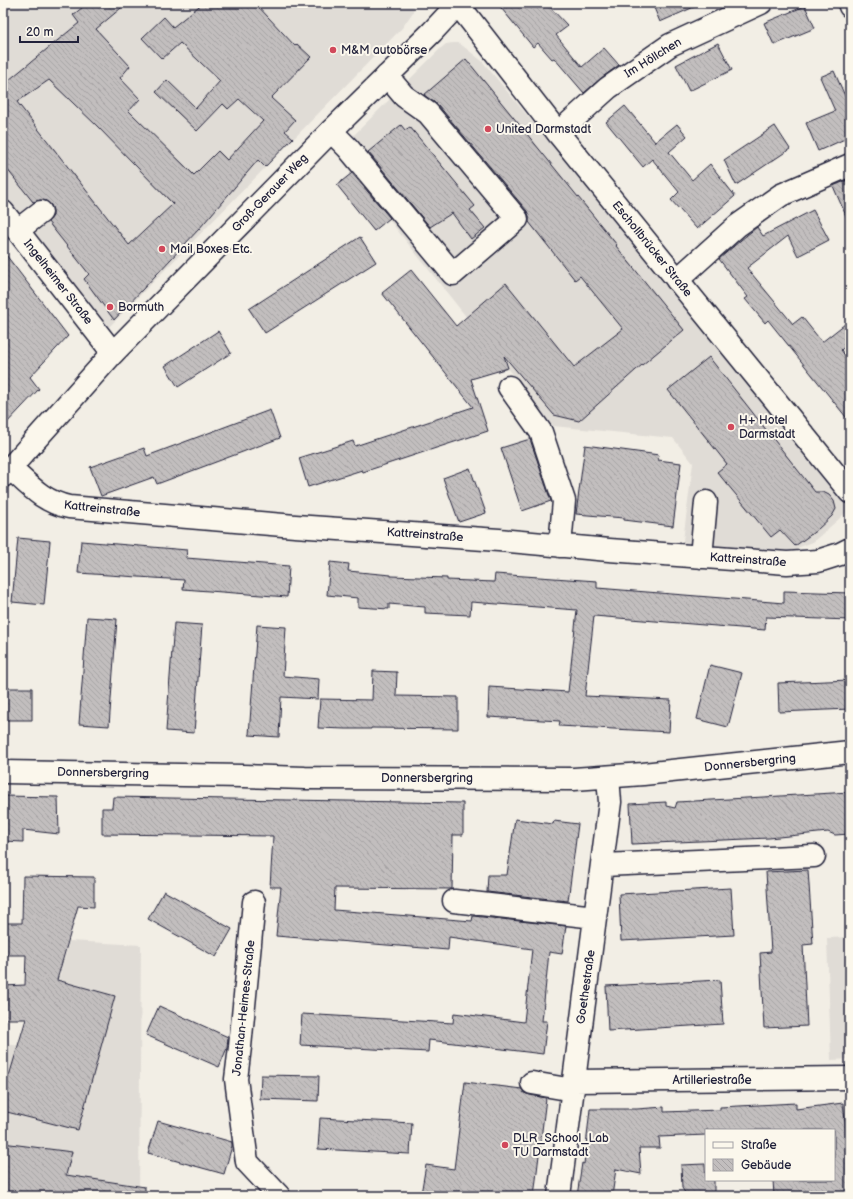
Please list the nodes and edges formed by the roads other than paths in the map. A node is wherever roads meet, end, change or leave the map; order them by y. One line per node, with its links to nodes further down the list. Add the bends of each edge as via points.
1 (458, 3): 5 (street, Groß-Gerauer Weg); 7 (street, Eschollbrücker Straße)
2 (761, 3): 7 (street, Im Höllchen, via 670,45 608,88)
3 (849, 3): 4 (street)
4 (850, 6)
5 (387, 76): 6 (street, Groß-Gerauer Weg); 6 (street, via 404,96 428,113 517,219 453,274)
6 (331, 130): 13 (street, Groß-Gerauer Weg)
7 (558, 133): 12 (street, Eschollbrücker Straße)
8 (850, 165): 12 (street, via 781,195 736,226)
9 (3, 212): 11 (street, Ingelheimer Straße)
10 (41, 212): 11 (street)
11 (18, 230): 13 (street, Ingelheimer Straße)
12 (677, 280): 16 (street, Eschollbrücker Straße)
13 (113, 353): 15 (street, Groß-Gerauer Weg)
14 (509, 387): 18 (street, via 541,432 564,501)
15 (7, 472): 18 (street, Kattreinstraße, via 54,503 69,507)
16 (850, 492)
17 (706, 502): 20 (street)
18 (560, 546): 20 (street, Kattreinstraße)
19 (850, 549): 20 (street, Kattreinstraße, via 829,558 787,563)
20 (702, 557)
21 (850, 752): 23 (street, Donnersbergring)
22 (3, 772): 23 (street, Donnersbergring, via 305,778)
23 (608, 777): 25 (street, Goethestraße, via 610,802)
24 (814, 856): 25 (street)
25 (602, 865): 28 (street, Goethestraße)
26 (254, 902): 32 (street, Jonathan-Heimes-Straße, via 236,1079 247,1162)
27 (454, 902): 28 (street)
28 (595, 917): 31 (street, Goethestraße)
29 (850, 1078): 31 (street, Artilleriestraße)
30 (532, 1084): 31 (street, Artilleriestraße)
31 (573, 1085): 33 (street, Goethestraße)
32 (280, 1196)
33 (559, 1196)

